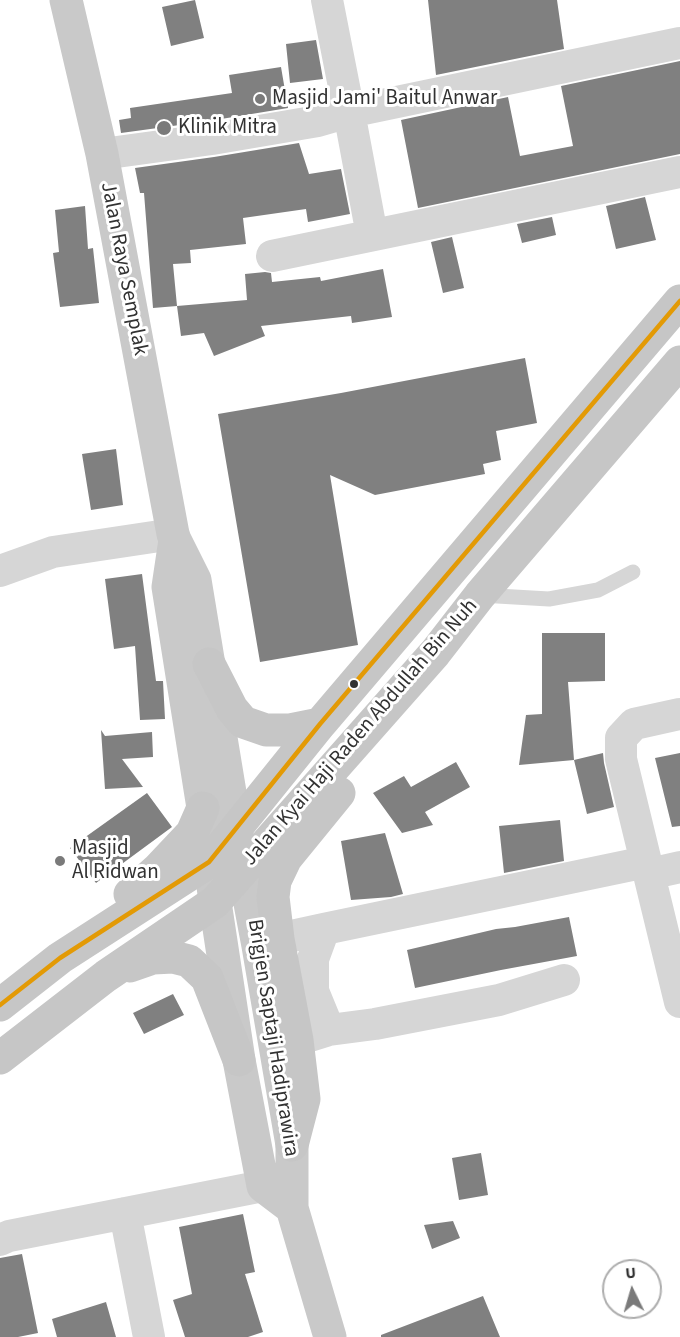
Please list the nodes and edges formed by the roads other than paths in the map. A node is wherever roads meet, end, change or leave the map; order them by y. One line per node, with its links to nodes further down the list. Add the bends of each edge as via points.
1 (66, 0): 5 (main road, Jalan Raya Semplak)
2 (327, 0): 4 (street)
3 (680, 43): 4 (street)
4 (349, 112): 5 (street, via 250,133); 7 (street)
5 (102, 154): 11 (main road, Jalan Raya Semplak)
6 (680, 172): 7 (street)
7 (372, 235): 8 (street)
8 (272, 256)
9 (680, 301): 18 (highway, Jalan Kyai Haji Raden Abdullah Bin Nuh)
10 (680, 362): 14 (highway, Jalan Kyai Haji Raden Abdullah Bin Nuh)
11 (174, 537): 12 (street, via 53,552); 16 (main road, Jalan Raya Semplak, via 195,580); 19 (main road, Jalan Raya Semplak, via 168,587)
12 (0, 571)
13 (633, 572): 14 (lane, via 598,590 549,599)
14 (480, 595): 15 (highway, Jalan Kyai Haji Raden Abdullah Bin Nuh)
15 (435, 653): 24 (highway, Jalan Kyai Haji Raden Abdullah Bin Nuh); 27 (highway, via 397,718 286,858 275,881)
16 (209, 664): 18 (highway, via 243,722 266,730); 20 (main road, Jalan Raya Semplak)
17 (680, 714): 23 (street, via 634,724 621,738 621,759)
18 (320, 724): 20 (highway, Jalan Kyai Haji Raden Abdullah Bin Nuh)
19 (203, 808): 21 (main road, Jalan Raya Semplak); 28 (highway, via 192,833 158,869)
20 (236, 829): 21 (highway, Jalan Kyai Haji Raden Abdullah Bin Nuh); 24 (main road, Jalan Raya Semplak)
21 (209, 862): 25 (main road, Jalan Raya Semplak); 28 (highway, Jalan Kyai Haji Raden Abdullah Bin Nuh)
22 (680, 867): 23 (street)
23 (648, 868): 26 (street); 31 (street)
24 (243, 869): 25 (highway, Jalan Kyai Haji Raden Abdullah Bin Nuh); 27 (main road, Brigjen Saptaji Hadiprawira)
25 (215, 902): 29 (highway, Jalan Kyai Haji Raden Abdullah Bin Nuh); 36 (main road, Brigjen Saptaji Hadiprawira)
26 (324, 929): 27 (street); 33 (street, via 313,959 313,990)
27 (268, 942): 34 (highway); 37 (main road, Brigjen Saptaji Hadiprawira)
28 (60, 958): 32 (highway, Jalan Kyai Haji Raden Abdullah Bin Nuh)
29 (106, 976): 35 (highway, Jalan Kyai Haji Raden Abdullah Bin Nuh); 36 (highway, via 153,958 189,961 207,978)
30 (564, 980): 33 (street, via 499,1000)
31 (680, 1002)
32 (0, 1005)
33 (329, 1030): 34 (street)
34 (297, 1040): 37 (highway, via 304,1099)
35 (0, 1058)
36 (239, 1060): 38 (main road, Brigjen Saptaji Hadiprawira)
37 (292, 1145): 38 (main road, Brigjen Saptaji Hadiprawira)
38 (283, 1190): 39 (street); 42 (main road)
39 (125, 1213): 40 (street); 41 (street)
40 (0, 1240)
41 (149, 1337)
42 (330, 1337)

